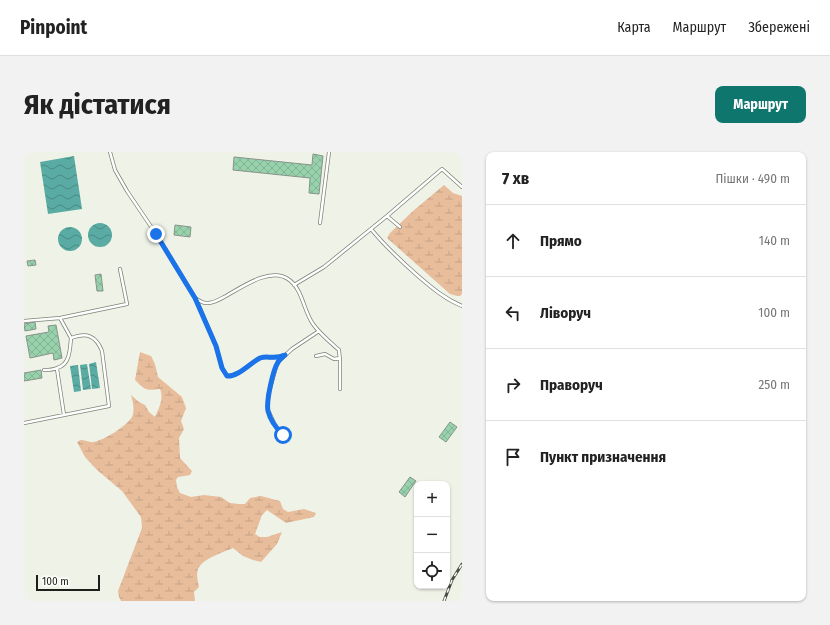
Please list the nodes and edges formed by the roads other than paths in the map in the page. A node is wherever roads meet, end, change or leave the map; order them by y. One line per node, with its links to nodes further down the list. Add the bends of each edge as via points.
1 (110, 152): 10 (lane, via 114,170)
2 (329, 152): 5 (lane)
3 (462, 187): 4 (lane, via 442,169)
4 (387, 216): 6 (lane); 7 (lane)
5 (320, 223)
6 (400, 227)
7 (371, 229): 9 (lane, via 324,267); 11 (lane, via 386,247 437,292)
8 (120, 269): 12 (lane, via 127,304)
9 (294, 285): 10 (lane, via 281,276 272,276 258,279 215,302 205,304); 14 (lane, via 298,288 305,310)
10 (195, 298): 16 (lane, via 227,376 235,375 261,358)
11 (462, 306)
12 (60, 318): 13 (lane); 15 (lane)
13 (24, 321)
14 (319, 331): 16 (lane); 18 (lane, via 339,350)
15 (71, 338): 19 (lane, via 67,360); 22 (lane, via 86,335 94,338 99,344 109,406)
16 (285, 355): 24 (lane, via 276,367 268,396 268,410)
17 (316, 356): 18 (lane, via 325,354 334,359)
18 (340, 358): 21 (lane)
19 (57, 368): 20 (lane); 22 (lane)
20 (44, 370)
21 (340, 389)
22 (64, 415): 23 (lane)
23 (24, 423)
24 (283, 435)

